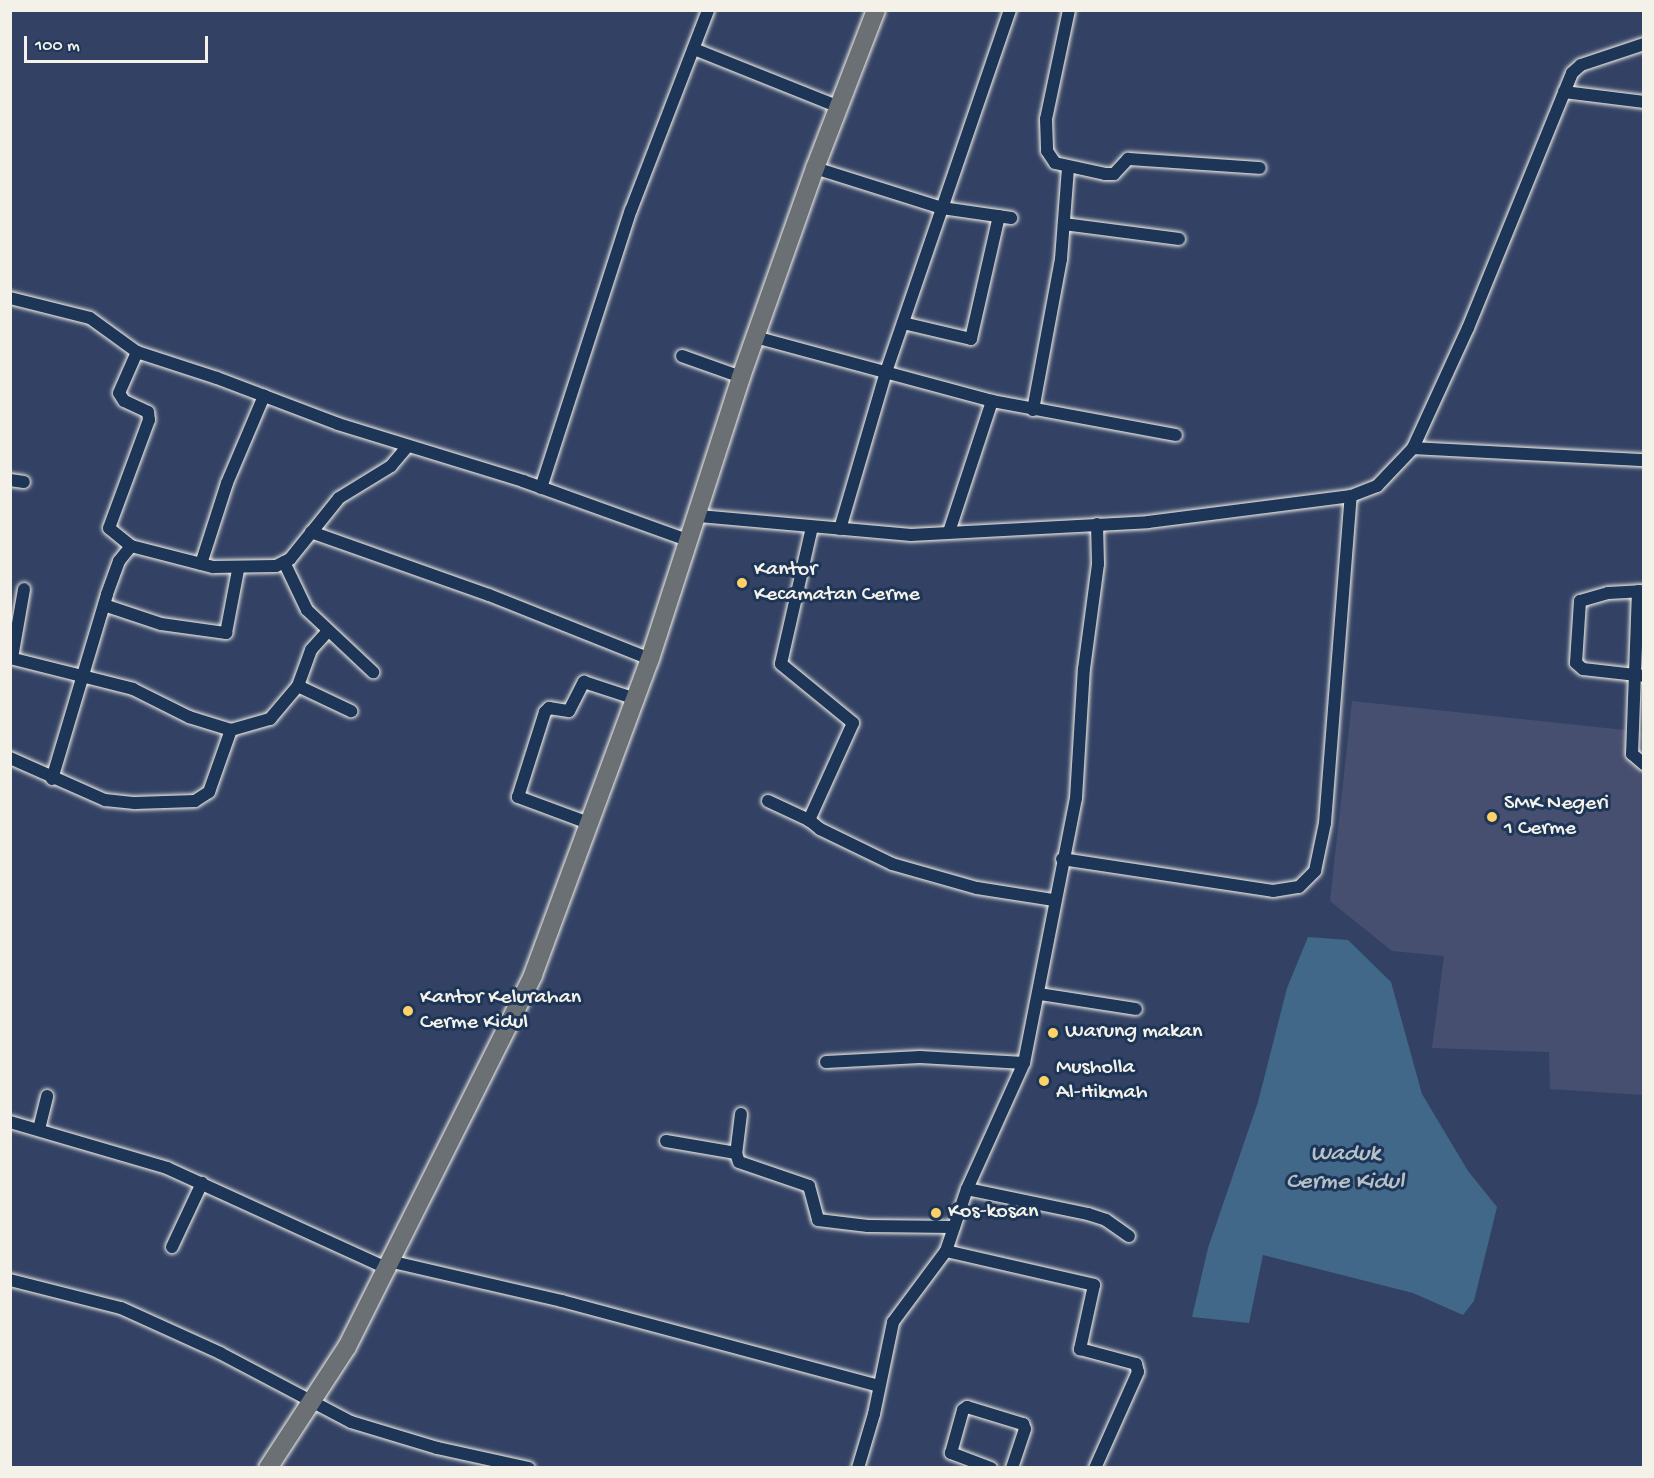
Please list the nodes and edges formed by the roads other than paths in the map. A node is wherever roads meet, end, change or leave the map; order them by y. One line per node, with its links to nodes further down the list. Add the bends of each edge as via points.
1 (708, 10): 6 (street)
2 (876, 10): 9 (highway)
3 (1010, 10): 13 (street)
4 (1069, 10): 11 (street, via 1046,119 1047,151 1055,163)
5 (1644, 44): 7 (street, via 1581,65 1572,73)
6 (694, 49): 9 (street); 32 (street, via 631,210)
7 (1564, 92): 8 (street); 28 (street, via 1473,318)
8 (1644, 102)
9 (839, 107): 10 (highway)
10 (815, 168): 13 (street); 18 (highway)
11 (1068, 168): 12 (street, via 1114,174 1128,159); 14 (street)
12 (1260, 168)
13 (942, 208): 17 (street); 17 (street, via 1005,217 970,339)
14 (1064, 224): 15 (street); 25 (street)
15 (1179, 239)
16 (10, 298): 19 (street, via 90,318)
17 (903, 323): 21 (street)
18 (756, 337): 21 (street); 22 (highway)
19 (137, 352): 23 (street); 41 (street, via 119,393 124,401 148,412 149,420 109,528)
20 (682, 357): 22 (street)
21 (886, 372): 24 (street); 37 (street)
22 (741, 377): 34 (highway)
23 (264, 396): 27 (street); 43 (street, via 227,483)
24 (992, 401): 25 (street); 39 (street)
25 (1033, 410): 26 (street)
26 (1176, 435)
27 (407, 447): 32 (street); 38 (street, via 391,466 339,498)
28 (1413, 448): 29 (street); 33 (street, via 1377,486)
29 (1644, 460)
30 (10, 480): 31 (street)
31 (24, 482)
32 (541, 488): 40 (street)
33 (1351, 496): 35 (street, via 1149,522); 64 (street, via 1325,823 1315,871 1299,886 1273,891)
34 (699, 516): 36 (street); 40 (highway)
35 (1097, 524): 39 (street); 64 (street, via 1098,564 1084,669 1076,798)
36 (812, 527): 37 (street); 62 (street, via 781,664 853,723)
37 (840, 529): 39 (street, via 911,535)
38 (311, 532): 42 (street); 50 (street)
39 (950, 532)
40 (690, 541): 50 (highway)
41 (130, 546): 43 (street); 47 (street, via 119,561)
42 (285, 562): 44 (street); 48 (street, via 307,610)
43 (201, 564): 44 (street)
44 (238, 570): 47 (street, via 226,633 162,624)
45 (24, 589): 49 (street)
46 (1641, 591): 53 (street); 53 (street, via 1608,593 1580,601 1576,663 1583,669)
47 (104, 605): 52 (street)
48 (328, 631): 51 (street); 54 (street, via 311,650)
49 (11, 658): 52 (street)
50 (650, 659): 55 (highway)
51 (373, 672)
52 (82, 673): 57 (street, via 142,692 189,717); 60 (street)
53 (1641, 676): 59 (street, via 1632,754)
54 (298, 686): 56 (street); 57 (street, via 270,719)
55 (636, 699): 63 (highway); 63 (street, via 584,682 569,711 549,708 545,712 518,797)
56 (351, 711)
57 (231, 730): 60 (street, via 209,792 195,801 105,800)
58 (10, 758): 60 (street)
59 (1644, 764)
60 (52, 779)
61 (768, 801): 62 (street)
62 (809, 820): 65 (street, via 892,864 977,888)
63 (591, 824): 82 (highway, via 533,975)
64 (1062, 859): 65 (street)
65 (1054, 900): 66 (street)
66 (1040, 994): 67 (street); 69 (street)
67 (1136, 1009)
68 (826, 1062): 69 (street, via 920,1057)
69 (1024, 1063): 77 (street)
70 (47, 1096): 73 (street)
71 (741, 1114): 75 (street)
72 (10, 1122): 73 (street)
73 (39, 1129): 76 (street, via 114,1150)
74 (666, 1141): 75 (street)
75 (736, 1153): 78 (street, via 743,1164 809,1186 814,1194 816,1217 821,1221)
76 (202, 1183): 80 (street); 82 (street)
77 (967, 1189): 78 (street); 79 (street, via 1088,1214 1113,1224)
78 (954, 1227): 81 (street)
79 (1129, 1236)
80 (172, 1247)
81 (946, 1251): 84 (street, via 893,1322); 91 (street, via 1094,1285 1080,1349 1136,1364 1138,1372)
82 (391, 1266): 84 (street, via 562,1301); 85 (highway)
83 (10, 1280): 85 (street, via 121,1308)
84 (879, 1386): 88 (street)
85 (312, 1402): 86 (highway); 87 (street, via 398,1438)
86 (268, 1467)
87 (529, 1467)
88 (858, 1467)
89 (991, 1467): 90 (street, via 951,1453 967,1407 1023,1424 1025,1429)
90 (1012, 1467)
91 (1095, 1467)

